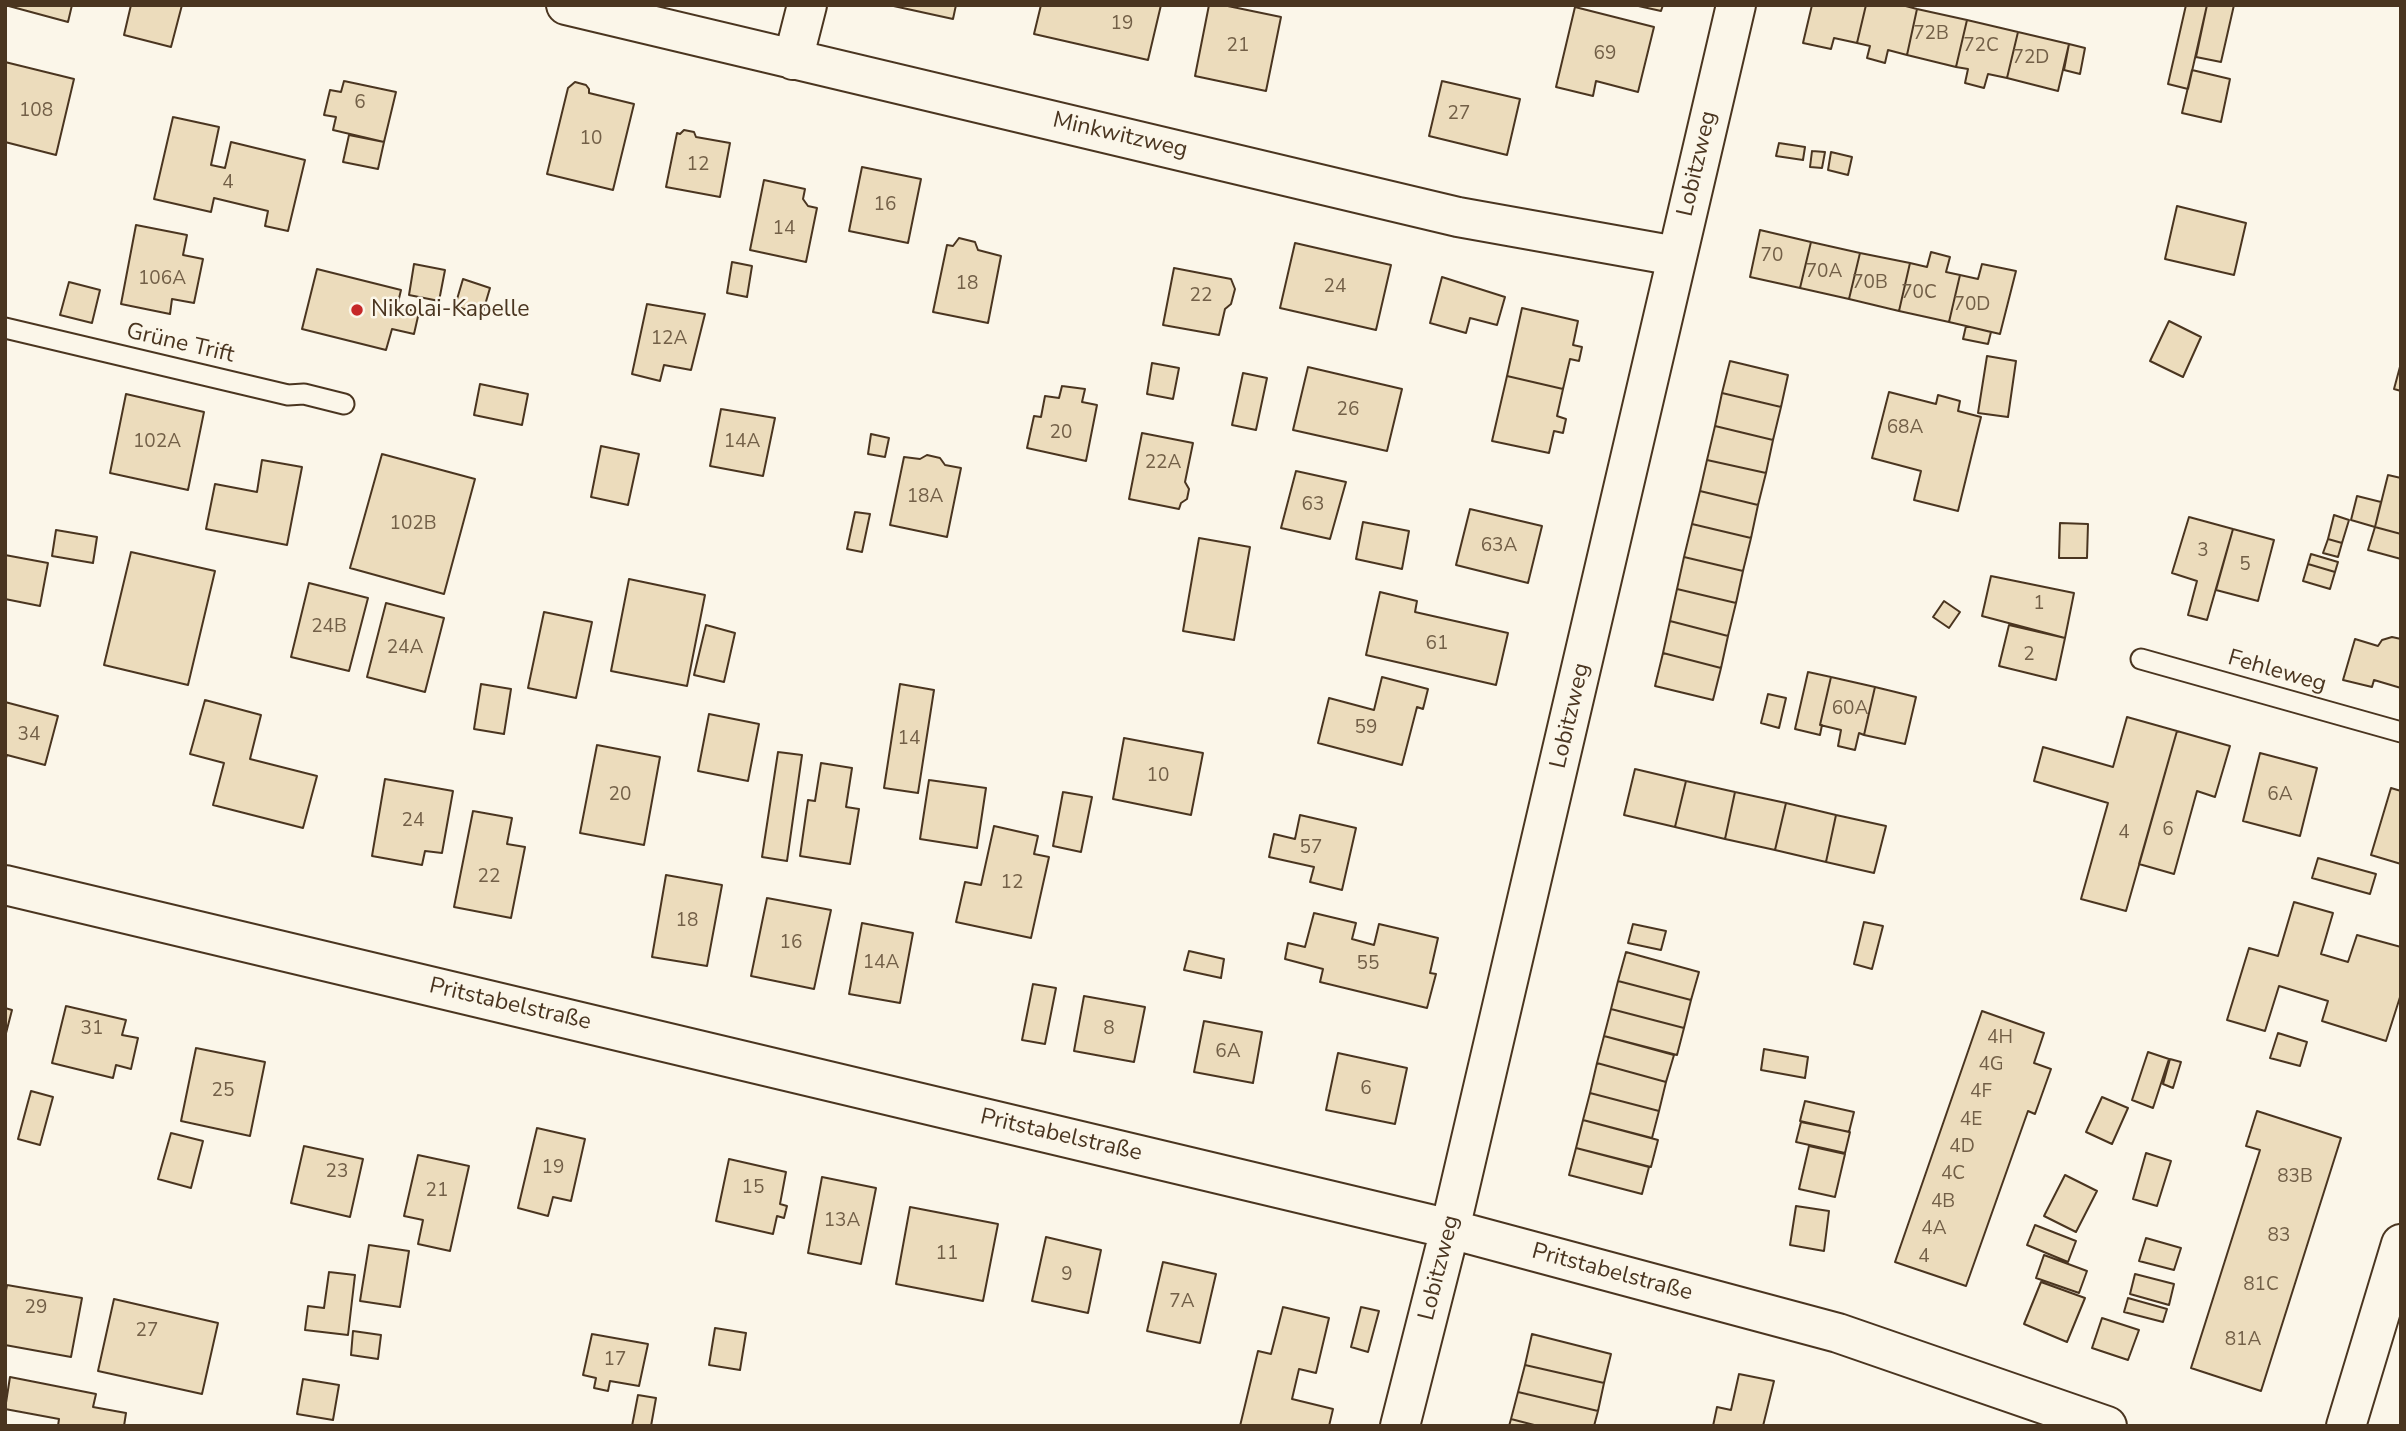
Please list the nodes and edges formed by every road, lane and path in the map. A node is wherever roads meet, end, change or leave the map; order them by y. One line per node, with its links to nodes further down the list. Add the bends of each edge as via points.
1 (566, 5): 4 (street, Minkwitzweg)
2 (807, 5): 4 (street)
3 (1736, 5): 5 (street, Lobitzweg)
4 (793, 60): 5 (street, Minkwitzweg, via 1458,217)
5 (1676, 257): 11 (street, Lobitzweg)
6 (5, 328): 7 (lane, Grüne Trift)
7 (344, 404)
8 (2141, 659): 9 (lane, Fehleweg)
9 (2401, 732)
10 (5, 885): 11 (street, Pritstabelstraße)
11 (1450, 1229): 13 (street, Lobitzweg); 14 (street, Pritstabelstraße, via 1838,1333)
12 (2401, 1244): 15 (street)
13 (1400, 1426)
14 (2107, 1426)
15 (2346, 1426)

